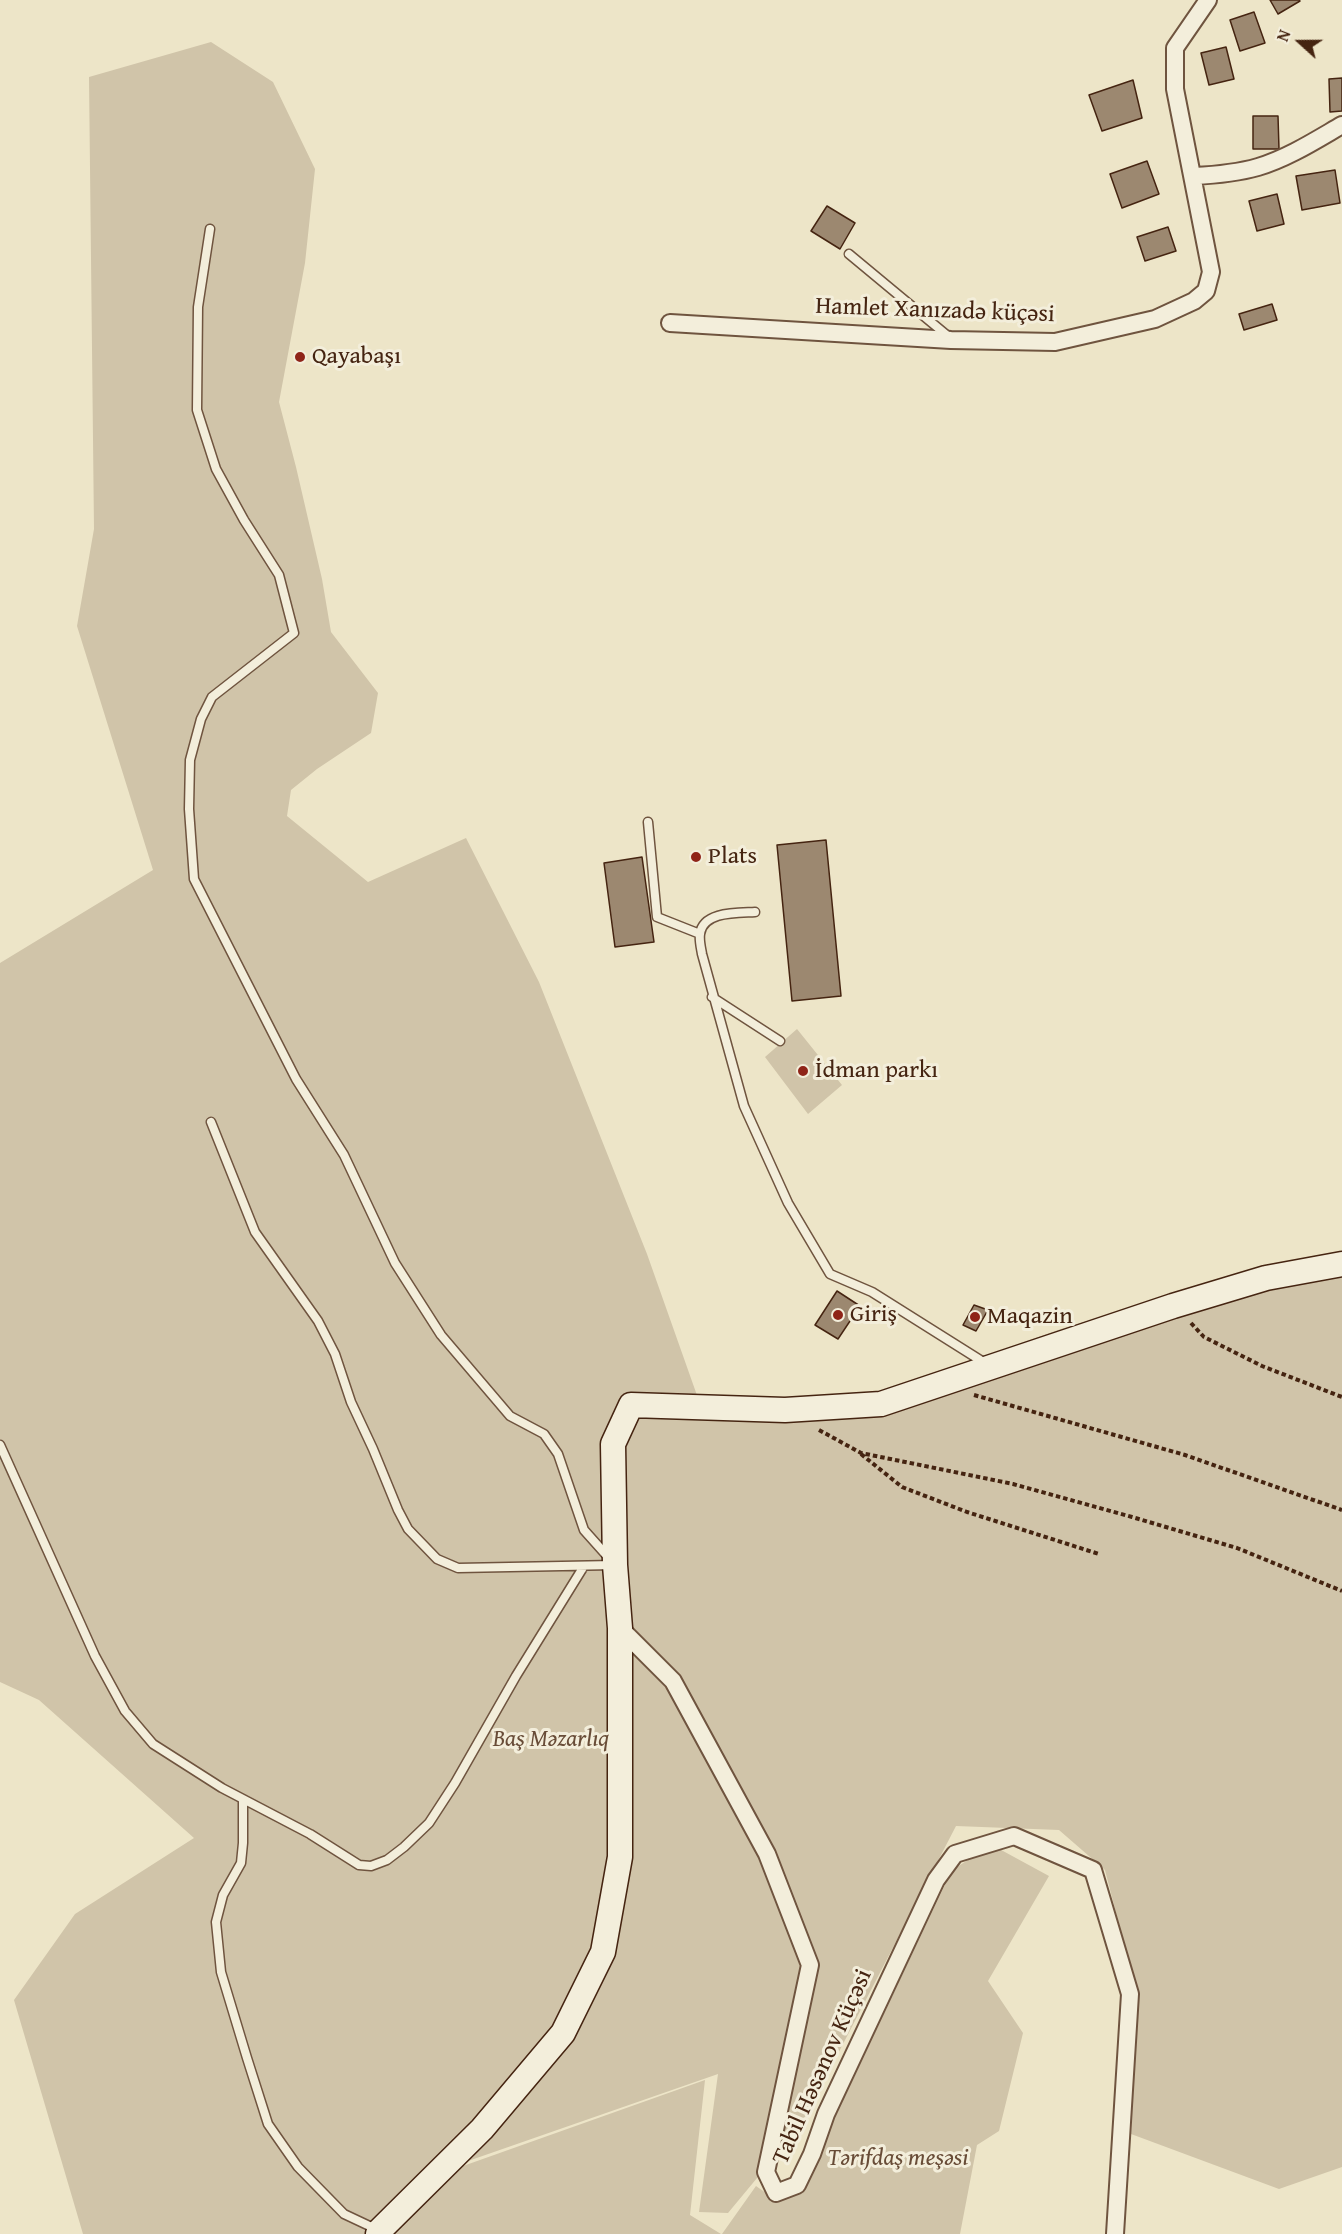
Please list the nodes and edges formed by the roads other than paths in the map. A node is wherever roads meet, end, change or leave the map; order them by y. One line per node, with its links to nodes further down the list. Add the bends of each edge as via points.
1 (1208, 0): 3 (street, Hamlet Xanızadə küçəsi, via 1175,48 1174,89)
2 (1342, 125): 3 (street, via 1260,167)
3 (1194, 176): 7 (street, Hamlet Xanızadə küçəsi, via 1212,272 1206,291 1194,301 1155,320 1055,342)
4 (210, 230): 17 (lane, via 198,307 197,410 216,469 279,575 294,633 212,697 201,719 190,760 194,879 296,1079 344,1155 395,1263 441,1335 510,1416 544,1434 558,1454 584,1530)
5 (849, 254): 7 (lane)
6 (670, 323): 7 (street, Hamlet Xanızadə küçəsi)
7 (951, 340)
8 (648, 822): 10 (lane, via 657,917)
9 (755, 912): 10 (lane, via 717,916 704,924)
10 (700, 934): 11 (lane)
11 (712, 997): 12 (lane); 15 (lane, via 744,1106 788,1203 830,1274 872,1292)
12 (780, 1041)
13 (211, 1122): 18 (lane, via 255,1232 318,1321 335,1354 351,1402 408,1529 437,1559 458,1568)
14 (1342, 1264): 15 (street, via 1266,1278)
15 (991, 1367): 17 (street, via 881,1404 785,1410 631,1405 613,1444)
16 (0, 1445): 20 (lane, via 94,1656 125,1711 153,1744)
17 (615, 1565): 18 (lane); 19 (street)
18 (584, 1566): 20 (lane, via 429,1823 387,1860 371,1866 359,1865 310,1834)
19 (620, 1628): 21 (street, via 620,1857 603,1952 563,2033 482,2129); 22 (street, Tabil Həsənov Küçəsi, via 673,1682 767,1854 810,1965 766,2172 776,2193 796,2185 812,2154 826,2114 936,1880 955,1854 1014,1836 1093,1870 1130,1994)
20 (243, 1800): 21 (lane, via 241,1863 223,1895 216,1922 221,1972 247,2058 268,2124 298,2167 344,2214)
21 (378, 2232)
22 (1115, 2234)

